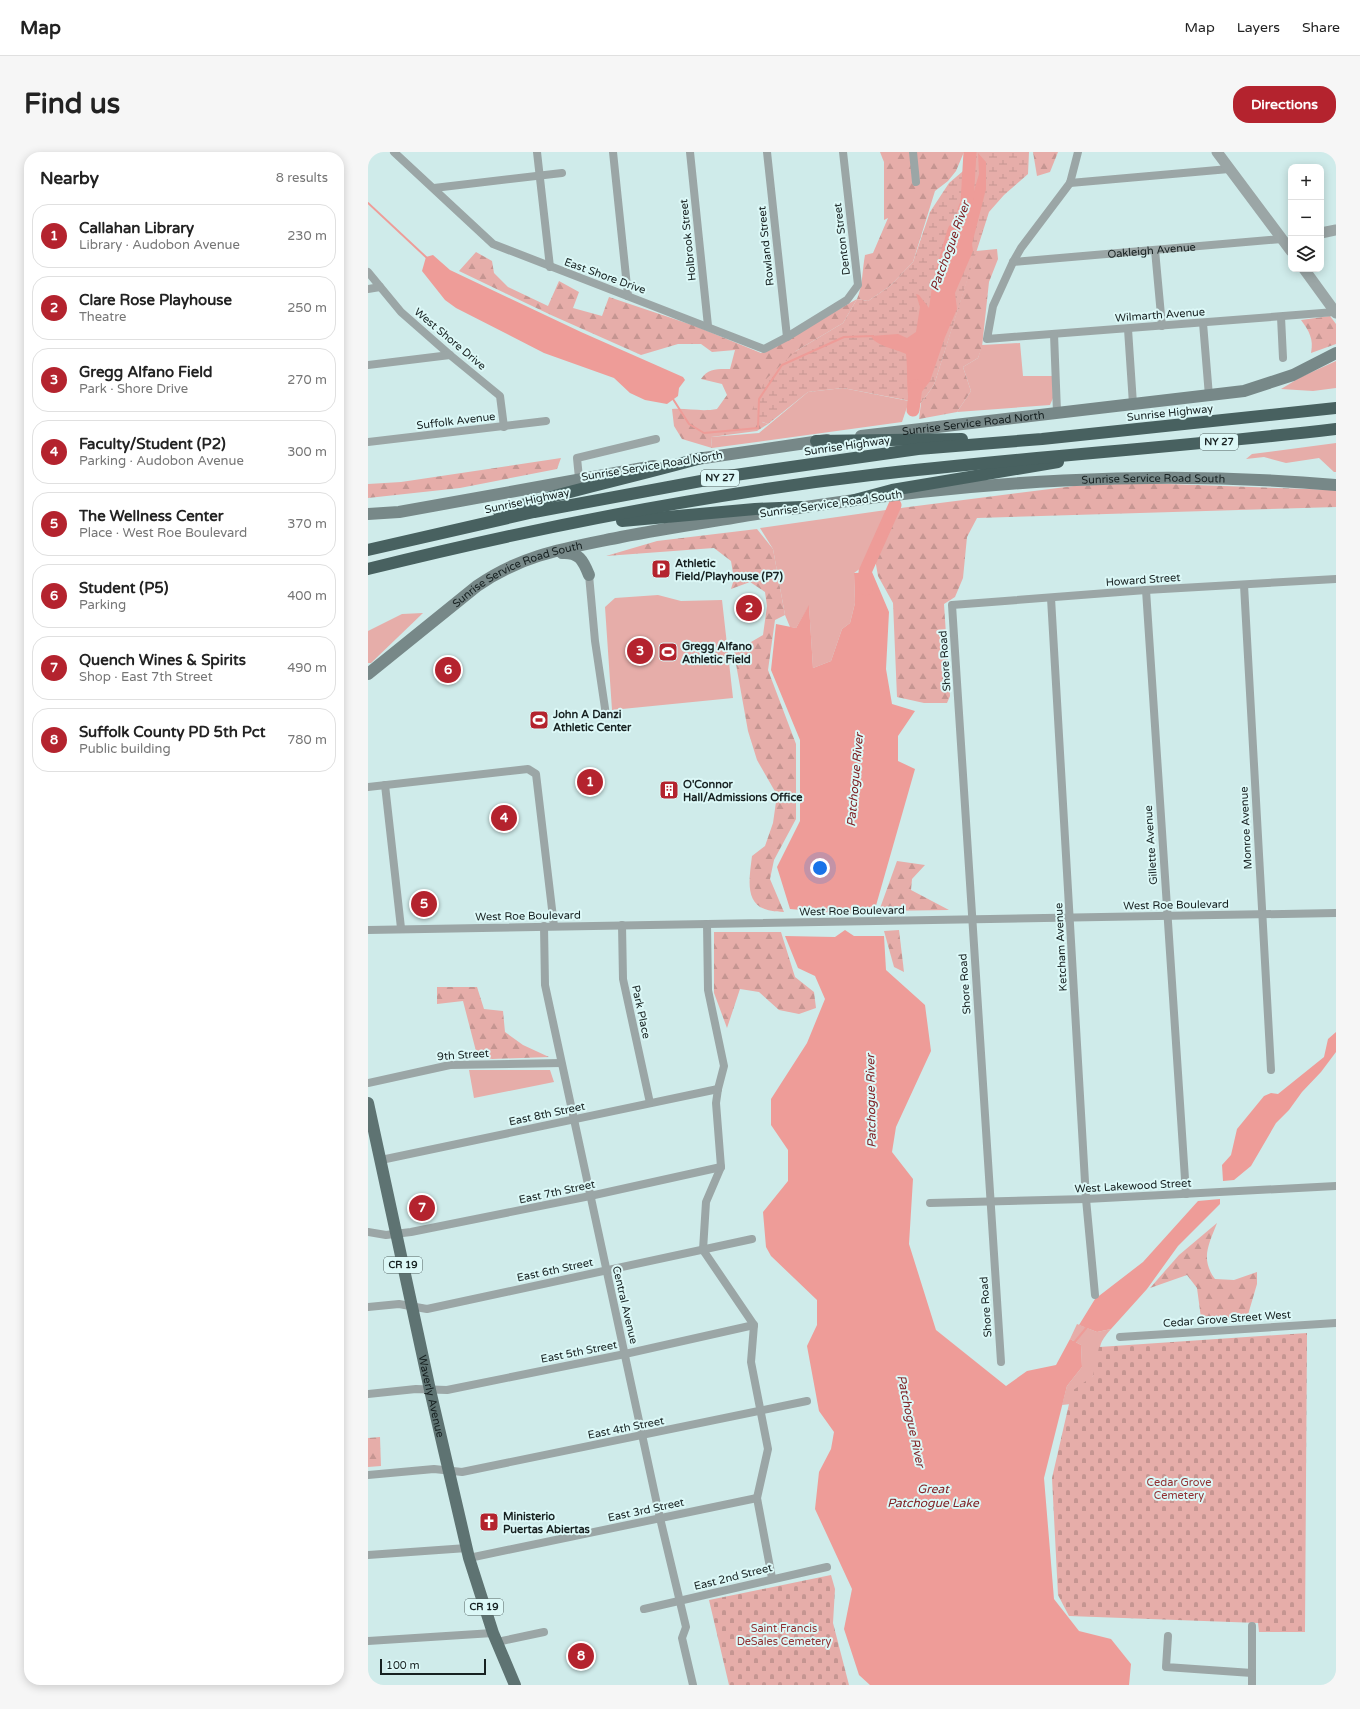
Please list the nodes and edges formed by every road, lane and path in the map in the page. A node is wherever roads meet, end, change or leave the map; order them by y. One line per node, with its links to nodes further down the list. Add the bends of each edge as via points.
1 (394, 152): 15 (street, East Shore Drive)
2 (537, 152): 12 (street)
3 (613, 152): 26 (street)
4 (690, 152): 31 (street, Holbrook Street)
5 (767, 152): 35 (street, Rowland Street)
6 (843, 152): 27 (street, Denton Street, via 858,285 846,300)
7 (913, 152): 13 (street)
8 (1078, 152): 14 (street)
9 (1217, 152): 10 (street)
10 (1229, 169): 14 (street); 18 (street)
11 (562, 173): 12 (street)
12 (539, 177): 15 (street); 21 (street)
13 (916, 182)
14 (1070, 183): 20 (street)
15 (434, 188): 21 (street, East Shore Drive, via 493,244)
16 (1336, 230): 17 (street)
17 (1324, 232)
18 (1286, 238): 19 (street, Oakleigh Avenue)
19 (1155, 250): 20 (street, Oakleigh Avenue); 32 (street)
20 (1013, 262): 34 (street, Wilmarth Avenue, via 993,306 987,339)
21 (550, 267): 26 (street, East Shore Drive)
22 (368, 272): 24 (street, West Shore Drive)
23 (1306, 272): 28 (street)
24 (380, 287): 25 (street); 37 (street, West Shore Drive, via 401,312)
25 (368, 289)
26 (628, 296): 31 (street, East Shore Drive)
27 (830, 311): 35 (street, East Shore Drive)
28 (1336, 312): 29 (street, Wilmarth Avenue)
29 (1281, 317): 30 (street, Wilmarth Avenue); 38 (street)
30 (1204, 323): 32 (street, Wilmarth Avenue); 40 (street)
31 (708, 326): 35 (street, East Shore Drive, via 764,349)
32 (1162, 326): 33 (street, Wilmarth Avenue)
33 (1128, 329): 34 (street, Wilmarth Avenue); 41 (street)
34 (1054, 334): 43 (street)
35 (787, 337)
36 (1336, 353): 40 (main road, Sunrise Service Road North, via 1276,382 1244,391)
37 (450, 355): 39 (street); 45 (street, West Shore Drive, via 500,396)
38 (1283, 358)
39 (368, 365)
40 (1209, 396): 41 (main road, Sunrise Service Road North)
41 (1133, 404): 43 (main road, Sunrise Service Road North)
42 (1336, 408): 48 (highway, Sunrise Highway / NY 27)
43 (1057, 412): 50 (main road, Sunrise Service Road North)
44 (546, 421): 45 (street, Suffolk Avenue)
45 (504, 427): 49 (street, Suffolk Avenue)
46 (1336, 429): 51 (highway, NY 27)
47 (656, 439): 53 (street, via 577,458)
48 (1042, 439): 50 (highway, via 963,438); 59 (highway, Sunrise Highway / NY 27, via 918,450 728,476 534,512)
49 (368, 442)
50 (816, 442): 52 (main road, Sunrise Service Road North)
51 (1102, 453): 55 (highway, via 1042,466 892,490); 58 (highway, NY 27, via 869,475 715,498)
52 (701, 458): 53 (main road, Sunrise Service Road North); 59 (highway, via 503,510)
53 (579, 478): 57 (main road, Sunrise Service Road North, via 410,510)
54 (1336, 485): 55 (main road, Sunrise Service Road South, via 1224,477 1110,477 995,485)
55 (851, 501): 56 (main road, Sunrise Service Road South)
56 (802, 507): 58 (highway); 60 (main road, Sunrise Service Road South)
57 (368, 514)
58 (562, 525): 63 (highway, NY 27)
59 (402, 542): 61 (highway, Sunrise Highway / NY 27)
60 (595, 542): 62 (main road, Sunrise Service Road South); 64 (main road, via 590,556)
61 (368, 550)
62 (536, 555): 64 (main road, via 576,555 584,563); 70 (main road, Sunrise Service Road South, via 508,567 477,586)
63 (368, 569)
64 (589, 575): 71 (street)
65 (1336, 579): 66 (street, Howard Street)
66 (1244, 584): 67 (street, Howard Street); 75 (street, Monroe Avenue)
67 (1146, 590): 68 (street, Howard Street); 76 (street, Gillette Avenue)
68 (1051, 598): 69 (street, Howard Street); 77 (street, Ketcham Avenue)
69 (952, 605): 78 (street, Shore Road)
70 (368, 674)
71 (606, 715)
72 (385, 785): 73 (street); 82 (street, via 533,770 536,774); 83 (street)
73 (368, 787)
74 (1336, 913): 75 (street, West Roe Boulevard)
75 (1262, 914): 76 (street, West Roe Boulevard); 86 (street, Monroe Avenue)
76 (1167, 916): 77 (street, West Roe Boulevard); 95 (street, Gillette Avenue)
77 (1070, 918): 78 (street, West Roe Boulevard); 97 (street, Ketcham Avenue)
78 (972, 920): 79 (street, West Roe Boulevard); 98 (street, Shore Road)
79 (707, 924): 80 (street, West Roe Boulevard); 88 (street, via 708,990 724,1066)
80 (622, 925): 82 (street, West Roe Boulevard); 89 (street, Park Place, via 623,979)
81 (544, 926): 82 (street, West Roe Boulevard); 83 (street, West Roe Boulevard); 85 (street, Central Avenue, via 545,985)
82 (554, 926)
83 (401, 928): 84 (street, West Roe Boulevard)
84 (368, 930)
85 (560, 1063): 87 (street, 9th Street, via 450,1065); 91 (street, Central Avenue)
86 (1271, 1070)
87 (368, 1084)
88 (718, 1089): 89 (street, East 8th Street); 93 (street, via 716,1103)
89 (650, 1103): 91 (street, East 8th Street)
90 (369, 1111): 92 (main road, Waverly Avenue / CR 19)
91 (573, 1120): 92 (street, East 8th Street); 96 (street, Central Avenue)
92 (381, 1160): 101 (main road, Waverly Avenue / CR 19)
93 (721, 1167): 96 (street, East 7th Street); 103 (street, via 706,1202)
94 (1336, 1186): 95 (street, West Lakewood Street)
95 (1186, 1194): 97 (street, West Lakewood Street)
96 (590, 1196): 101 (street, East 7th Street); 104 (street, Central Avenue)
97 (1086, 1199): 98 (street, West Lakewood Street); 105 (street, Ketcham Avenue)
98 (990, 1202): 99 (street, West Lakewood Street); 112 (street, Shore Road)
99 (930, 1203)
100 (368, 1232): 101 (street, East 7th Street)
101 (396, 1234): 107 (main road, Waverly Avenue / CR 19)
102 (752, 1240): 103 (street, East 6th Street)
103 (703, 1250): 104 (street, East 6th Street); 109 (street)
104 (606, 1271): 107 (street, East 6th Street, via 430,1309); 111 (street, Central Avenue)
105 (1094, 1295)
106 (368, 1307): 107 (street, East 6th Street, via 399,1304)
107 (412, 1307): 113 (main road, Waverly Avenue / CR 19)
108 (1336, 1323): 110 (street, Cedar Grove Street West)
109 (754, 1325): 111 (street, East 5th Street); 116 (street, via 751,1362)
110 (1120, 1337)
111 (625, 1354): 113 (street, East 5th Street, via 447,1390); 117 (street, Central Avenue)
112 (1001, 1362)
113 (430, 1390): 114 (street, East 5th Street); 118 (main road, Waverly Avenue / CR 19)
114 (368, 1394)
115 (807, 1401): 116 (street, East 4th Street)
116 (762, 1412): 117 (street, East 4th Street); 120 (street, via 768,1449)
117 (643, 1436): 118 (street, East 4th Street, via 465,1472); 121 (street, Central Avenue)
118 (449, 1471): 119 (street, East 4th Street, via 434,1469); 122 (main road, Waverly Avenue / CR 19)
119 (368, 1475)
120 (757, 1498): 121 (street, East 3rd Street); 125 (street)
121 (660, 1518): 122 (street, East 3rd Street); 126 (street, Central Avenue)
122 (468, 1553): 123 (street, East 3rd Street); 131 (main road, Waverly Avenue / CR 19)
123 (368, 1555)
124 (827, 1567): 125 (street, East 2nd Street)
125 (772, 1578): 126 (street, East 2nd Street)
126 (680, 1601): 127 (street, East 2nd Street); 135 (street, Central Avenue, via 686,1627 682,1638)
127 (644, 1609)
128 (1252, 1626): 133 (street)
129 (544, 1632): 131 (street)
130 (1168, 1636): 133 (street, via 1166,1667)
131 (495, 1638): 132 (street); 134 (main road, Waverly Avenue / CR 19)
132 (368, 1641)
133 (1252, 1672): 136 (street)
134 (515, 1685)
135 (693, 1685)
136 (1252, 1685)

